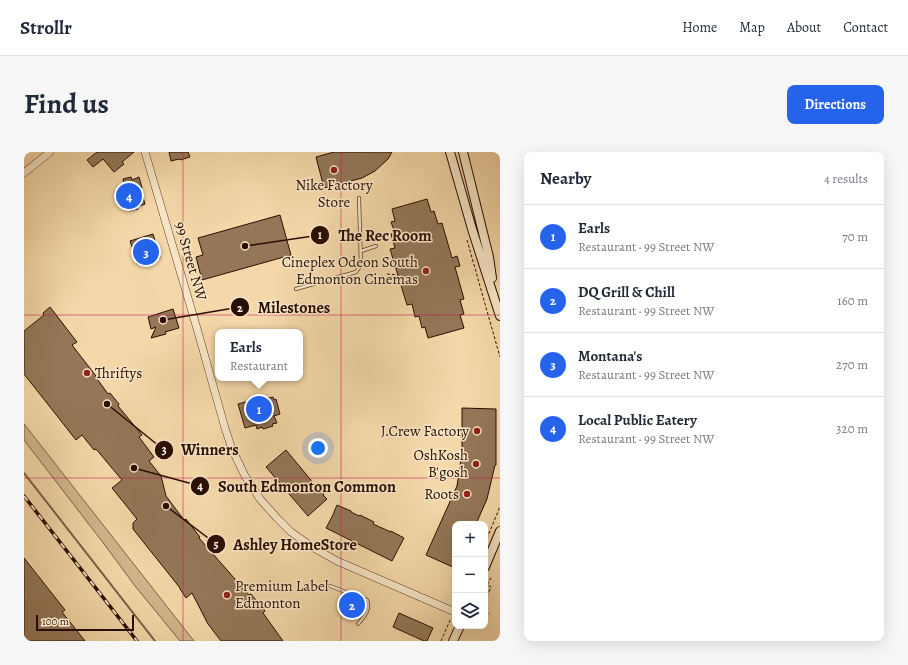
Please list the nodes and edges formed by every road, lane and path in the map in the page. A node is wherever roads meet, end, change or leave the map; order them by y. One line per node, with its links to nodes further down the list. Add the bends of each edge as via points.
1 (50, 152): 5 (street)
2 (145, 152): 23 (street, 99 Street NW, via 225,428 245,476 260,499 291,532 314,548)
3 (450, 152): 13 (main road)
4 (463, 152): 13 (main road, via 489,257)
5 (24, 173)
6 (359, 198): 9 (lane)
7 (467, 241): 15 (path)
8 (376, 246): 9 (lane)
9 (361, 251): 12 (lane, via 361,265 356,272)
10 (387, 274): 11 (path, via 398,275)
11 (389, 285)
12 (296, 290)
13 (494, 297): 14 (main road)
14 (500, 316)
15 (500, 356)
16 (500, 506): 18 (path)
17 (500, 531): 19 (main road)
18 (488, 536)
19 (488, 560)
20 (492, 576): 22 (path, via 487,585 491,587)
21 (330, 586): 24 (lane, via 367,600 367,610)
22 (488, 594)
23 (452, 611)
24 (358, 624)
25 (448, 625): 27 (path)
26 (459, 629): 28 (main road)
27 (441, 641)
28 (453, 641)

